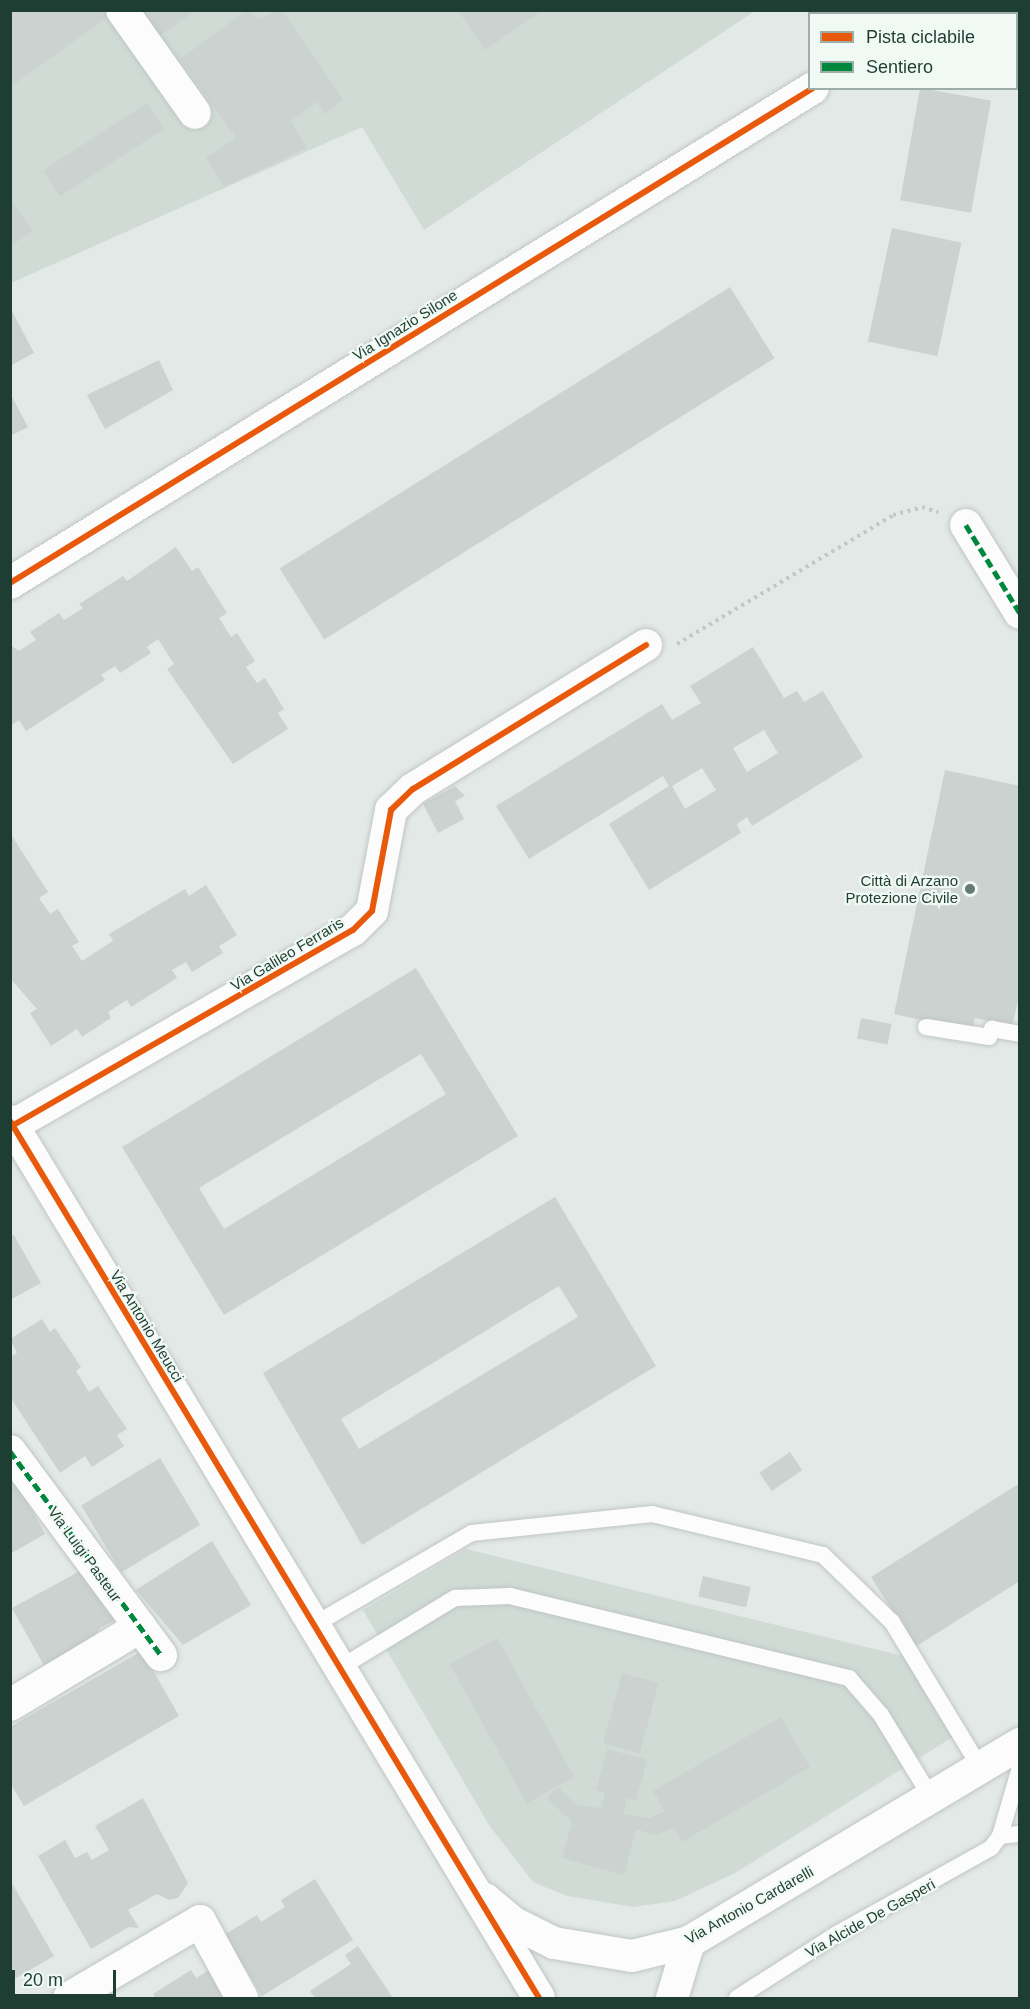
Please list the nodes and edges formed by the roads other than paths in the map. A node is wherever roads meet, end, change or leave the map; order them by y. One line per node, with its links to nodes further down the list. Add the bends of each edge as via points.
1 (122, 10): 3 (street)
2 (810, 90): 5 (street, Via Ignazio Silone)
3 (195, 113)
4 (966, 525): 6 (street)
5 (10, 582)
6 (1020, 613)
7 (646, 645): 10 (street, Via Galileo Ferraris, via 413,789 391,810 372,911 353,930)
8 (926, 1027): 9 (lane, via 989,1037 992,1029)
9 (1020, 1034)
10 (12, 1125): 12 (street, Via Antonio Meucci)
11 (10, 1451): 13 (street, Via Luigi Pasteur)
12 (312, 1626): 15 (street, Via Antonio Meucci); 18 (lane, via 472,1533 652,1514 823,1555 892,1622)
13 (140, 1627): 14 (street, Via Luigi Pasteur); 16 (street)
14 (161, 1655)
15 (338, 1669): 20 (lane, via 455,1598 510,1596 849,1678 881,1715); 23 (street, Via Antonio Meucci)
16 (10, 1705)
17 (1020, 1744): 18 (street, Via Antonio Cardarelli)
18 (981, 1768): 20 (street, Via Antonio Cardarelli)
19 (1019, 1774): 22 (lane)
20 (932, 1799): 24 (street, Via Antonio Cardarelli)
21 (1020, 1834): 22 (lane)
22 (1000, 1836): 29 (lane, Via Alcide De Gasperi, via 973,1862 837,1934)
23 (466, 1883): 24 (street, Via Antonio Cardarelli, via 512,1922 554,1943 632,1956); 27 (street)
24 (689, 1942): 28 (street)
25 (69, 1998): 26 (street, via 200,1921)
26 (242, 1998)
27 (539, 1998)
28 (672, 1998)
29 (737, 1998)

